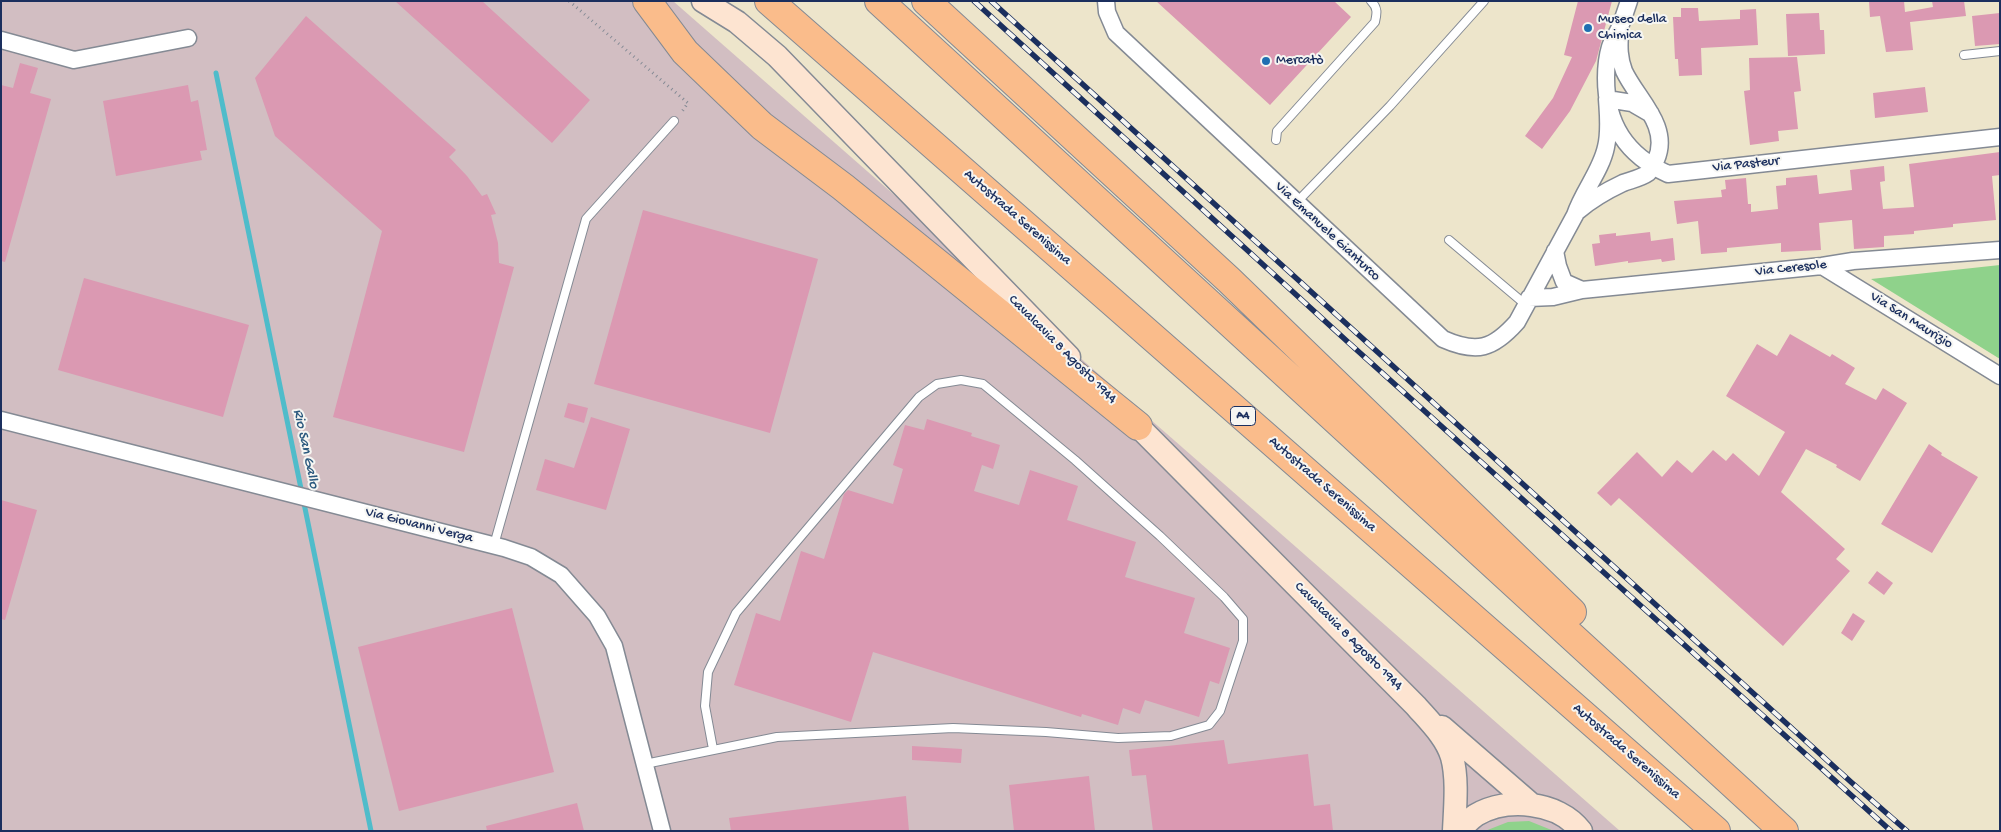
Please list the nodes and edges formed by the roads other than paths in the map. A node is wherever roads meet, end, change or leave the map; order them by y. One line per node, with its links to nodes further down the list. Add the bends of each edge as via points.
1 (647, 1): 31 (highway, via 685,52 762,126 843,187)
2 (703, 1): 31 (main road, Cavalcavia 8 Agosto 1944, via 737,22 777,56)
3 (769, 1): 41 (highway, Autostrada Serenissima / A4)
4 (879, 1): 42 (highway)
5 (926, 1): 43 (highway, via 1229,280)
6 (1106, 1): 21 (street, Via Emanuele Gianturco, via 1116,33)
7 (1371, 1): 19 (lane, via 1378,13 1375,22 1277,132)
8 (1484, 1): 21 (lane, via 1390,106)
9 (1628, 1): 10 (street)
10 (1620, 26): 15 (street, Via Pasteur, via 1610,47); 16 (street, via 1620,60)
11 (188, 38): 12 (street, via 74,60)
12 (1, 40)
13 (2000, 51): 14 (lane)
14 (1964, 55)
15 (1607, 99): 16 (street, via 1632,103); 20 (street, Via Pasteur, via 1612,122 1619,134 1639,158); 22 (street, via 1606,148)
16 (1652, 114): 20 (street, via 1660,142)
17 (674, 121): 32 (lane, via 586,219)
18 (2000, 137): 20 (street, Via Pasteur, via 1668,174)
19 (1276, 140)
20 (1653, 167): 22 (street, via 1646,174 1591,200)
21 (1296, 203): 28 (street, Via Emanuele Gianturco, via 1443,339 1460,347 1478,349 1505,336)
22 (1575, 215): 25 (street)
23 (1449, 240): 28 (lane)
24 (2000, 250): 26 (street, Via Ceresole)
25 (1555, 251): 27 (street, via 1564,282); 28 (street, Via Emanuele Gianturco)
26 (1822, 266): 27 (street, Via Ceresole); 29 (street, Via San Maurizio)
27 (1582, 290): 28 (street, Via Ceresole)
28 (1528, 302)
29 (2000, 376)
30 (1, 420): 32 (street, Via Giovanni Verga)
31 (1138, 426): 33 (main road, Cavalcavia 8 Agosto 1944)
32 (494, 545): 35 (street, Via Giovanni Verga, via 532,557 561,575 597,616 614,646)
33 (1416, 706): 36 (main road, Cavalcavia 8 Agosto 1944); 38 (main road, Cavalcavia 8 Agosto 1944, via 1437,730 1452,756)
34 (713, 749): 34 (lane, via 777,736 953,728 1118,738 1171,736 1209,725 1220,711 1243,641 1243,619 1160,536 983,384 961,380 937,384 919,397 736,612 708,672 704,706); 35 (lane)
35 (645, 764): 37 (street, Via Giovanni Verga)
36 (1532, 804): 39 (main road, via 1503,805 1476,815); 40 (main road, via 1558,813)
37 (662, 831)
38 (1454, 831)
39 (1458, 831)
40 (1581, 831)
41 (1716, 831)
42 (1784, 831)
43 (1797, 831)

